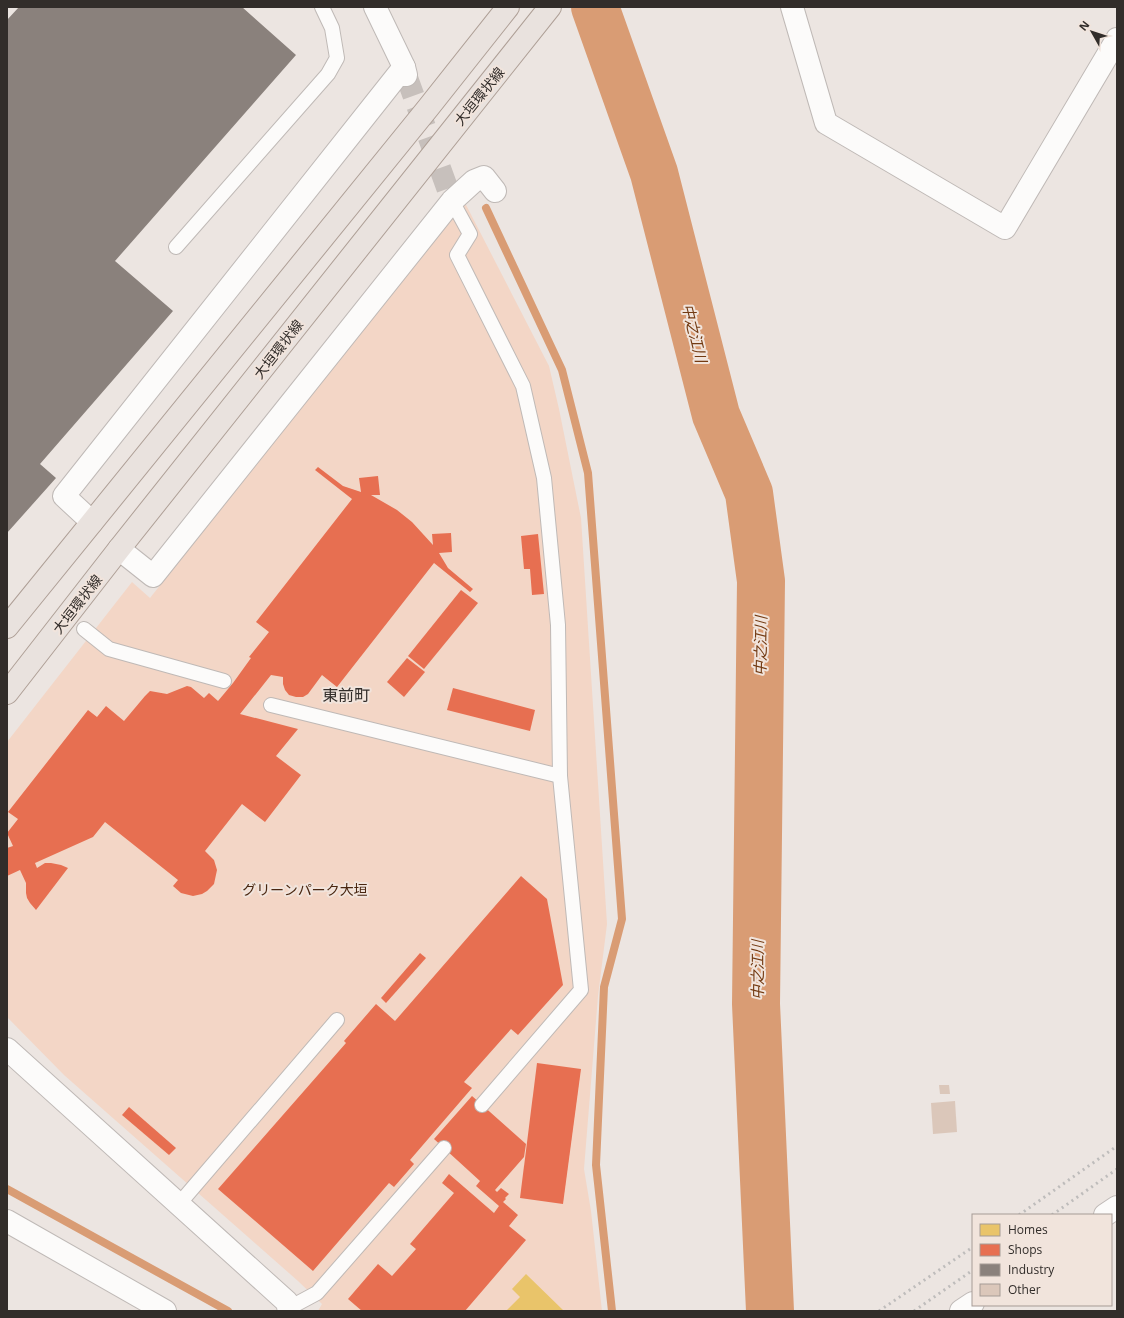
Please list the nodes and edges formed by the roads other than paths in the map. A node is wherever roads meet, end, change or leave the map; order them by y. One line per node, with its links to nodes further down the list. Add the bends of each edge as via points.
1 (322, 7): 9 (lane, via 332,28 337,58 328,74)
2 (376, 7): 10 (street, via 405,71 64,496)
3 (508, 7): 10 (main road)
4 (550, 7): 11 (main road, 大垣環状線)
5 (792, 7): 6 (street, via 826,122 1005,228)
6 (1117, 39)
7 (495, 191): 8 (street, via 484,176 474,181)
8 (452, 201): 11 (street, via 153,576); 17 (lane, via 470,234 457,255 523,386 544,478 558,625)
9 (176, 247)
10 (92, 522): 12 (main road)
11 (119, 549): 15 (main road, 大垣環状線)
12 (7, 627)
13 (84, 629): 14 (lane, via 110,649)
14 (224, 681)
15 (7, 693)
16 (271, 705): 17 (lane)
17 (560, 776): 20 (lane, via 581,990)
18 (337, 1020): 22 (lane)
19 (7, 1049): 22 (street)
20 (482, 1105)
21 (444, 1148): 27 (lane, via 317,1293)
22 (179, 1204): 27 (street, via 287,1302)
23 (1117, 1207): 24 (street)
24 (1106, 1214)
25 (7, 1221): 28 (street)
26 (972, 1304): 29 (street)
27 (289, 1309)
28 (165, 1311)
29 (961, 1311)

